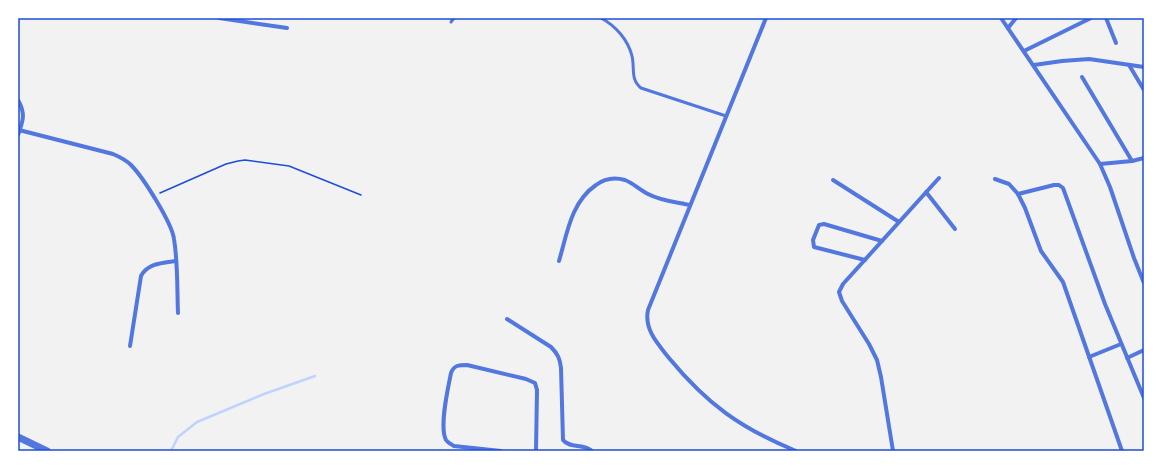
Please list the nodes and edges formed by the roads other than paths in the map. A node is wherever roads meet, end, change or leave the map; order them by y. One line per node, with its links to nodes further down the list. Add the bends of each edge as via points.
1 (219, 18): 10 (street)
2 (454, 18): 9 (lane)
3 (602, 18): 20 (lane, via 617,30 630,47 637,85)
4 (766, 18): 20 (street)
5 (1001, 18): 11 (street)
6 (1016, 18): 11 (street)
7 (1092, 18): 13 (street)
8 (1106, 18): 12 (street)
9 (451, 22)
10 (287, 28)
11 (1008, 28): 13 (street)
12 (1116, 43)
13 (1024, 51): 14 (street)
14 (1034, 65): 15 (street, via 1083,59); 24 (street)
15 (1129, 65): 16 (street); 18 (street)
16 (1144, 67)
17 (1082, 78): 23 (street)
18 (1144, 90)
19 (18, 100): 21 (street, via 24,114)
20 (726, 116): 30 (street)
21 (19, 133): 34 (street, via 113,154 124,160 139,174 169,222)
22 (1144, 158): 23 (street)
23 (1132, 162): 24 (street)
24 (1100, 164): 37 (street)
25 (939, 178): 28 (street)
26 (995, 179): 29 (street, via 1009,184)
27 (833, 180): 31 (street)
28 (926, 192): 31 (street); 32 (street)
29 (1018, 194): 40 (street, via 1054,185 1063,188); 43 (street, via 1041,251 1063,282)
30 (690, 205): 36 (street, via 655,197 627,180 608,179 589,190 580,200); 51 (street, via 648,310 646,320 649,330 686,379 712,403 750,429)
31 (899, 222): 33 (street)
32 (955, 229)
33 (882, 241): 35 (street); 35 (street, via 824,224 819,225 813,240 814,246)
34 (176, 260): 38 (street); 41 (street, via 153,265 144,271)
35 (865, 260): 52 (street, via 840,288 839,296 877,360)
36 (559, 261)
37 (1144, 283)
38 (178, 313)
39 (507, 320): 50 (street, via 557,353 561,368 562,440)
40 (1121, 344): 43 (street); 44 (street)
41 (130, 346)
42 (1144, 350): 44 (street)
43 (1089, 357): 53 (street)
44 (1127, 358): 45 (street)
45 (1144, 398)
46 (18, 437): 47 (street)
47 (48, 451)
48 (501, 451): 49 (street, via 454,446 446,439 443,423 450,373 456,366 466,365 535,383)
49 (536, 451)
50 (592, 451)
51 (796, 451)
52 (893, 451)
53 (1122, 451)

